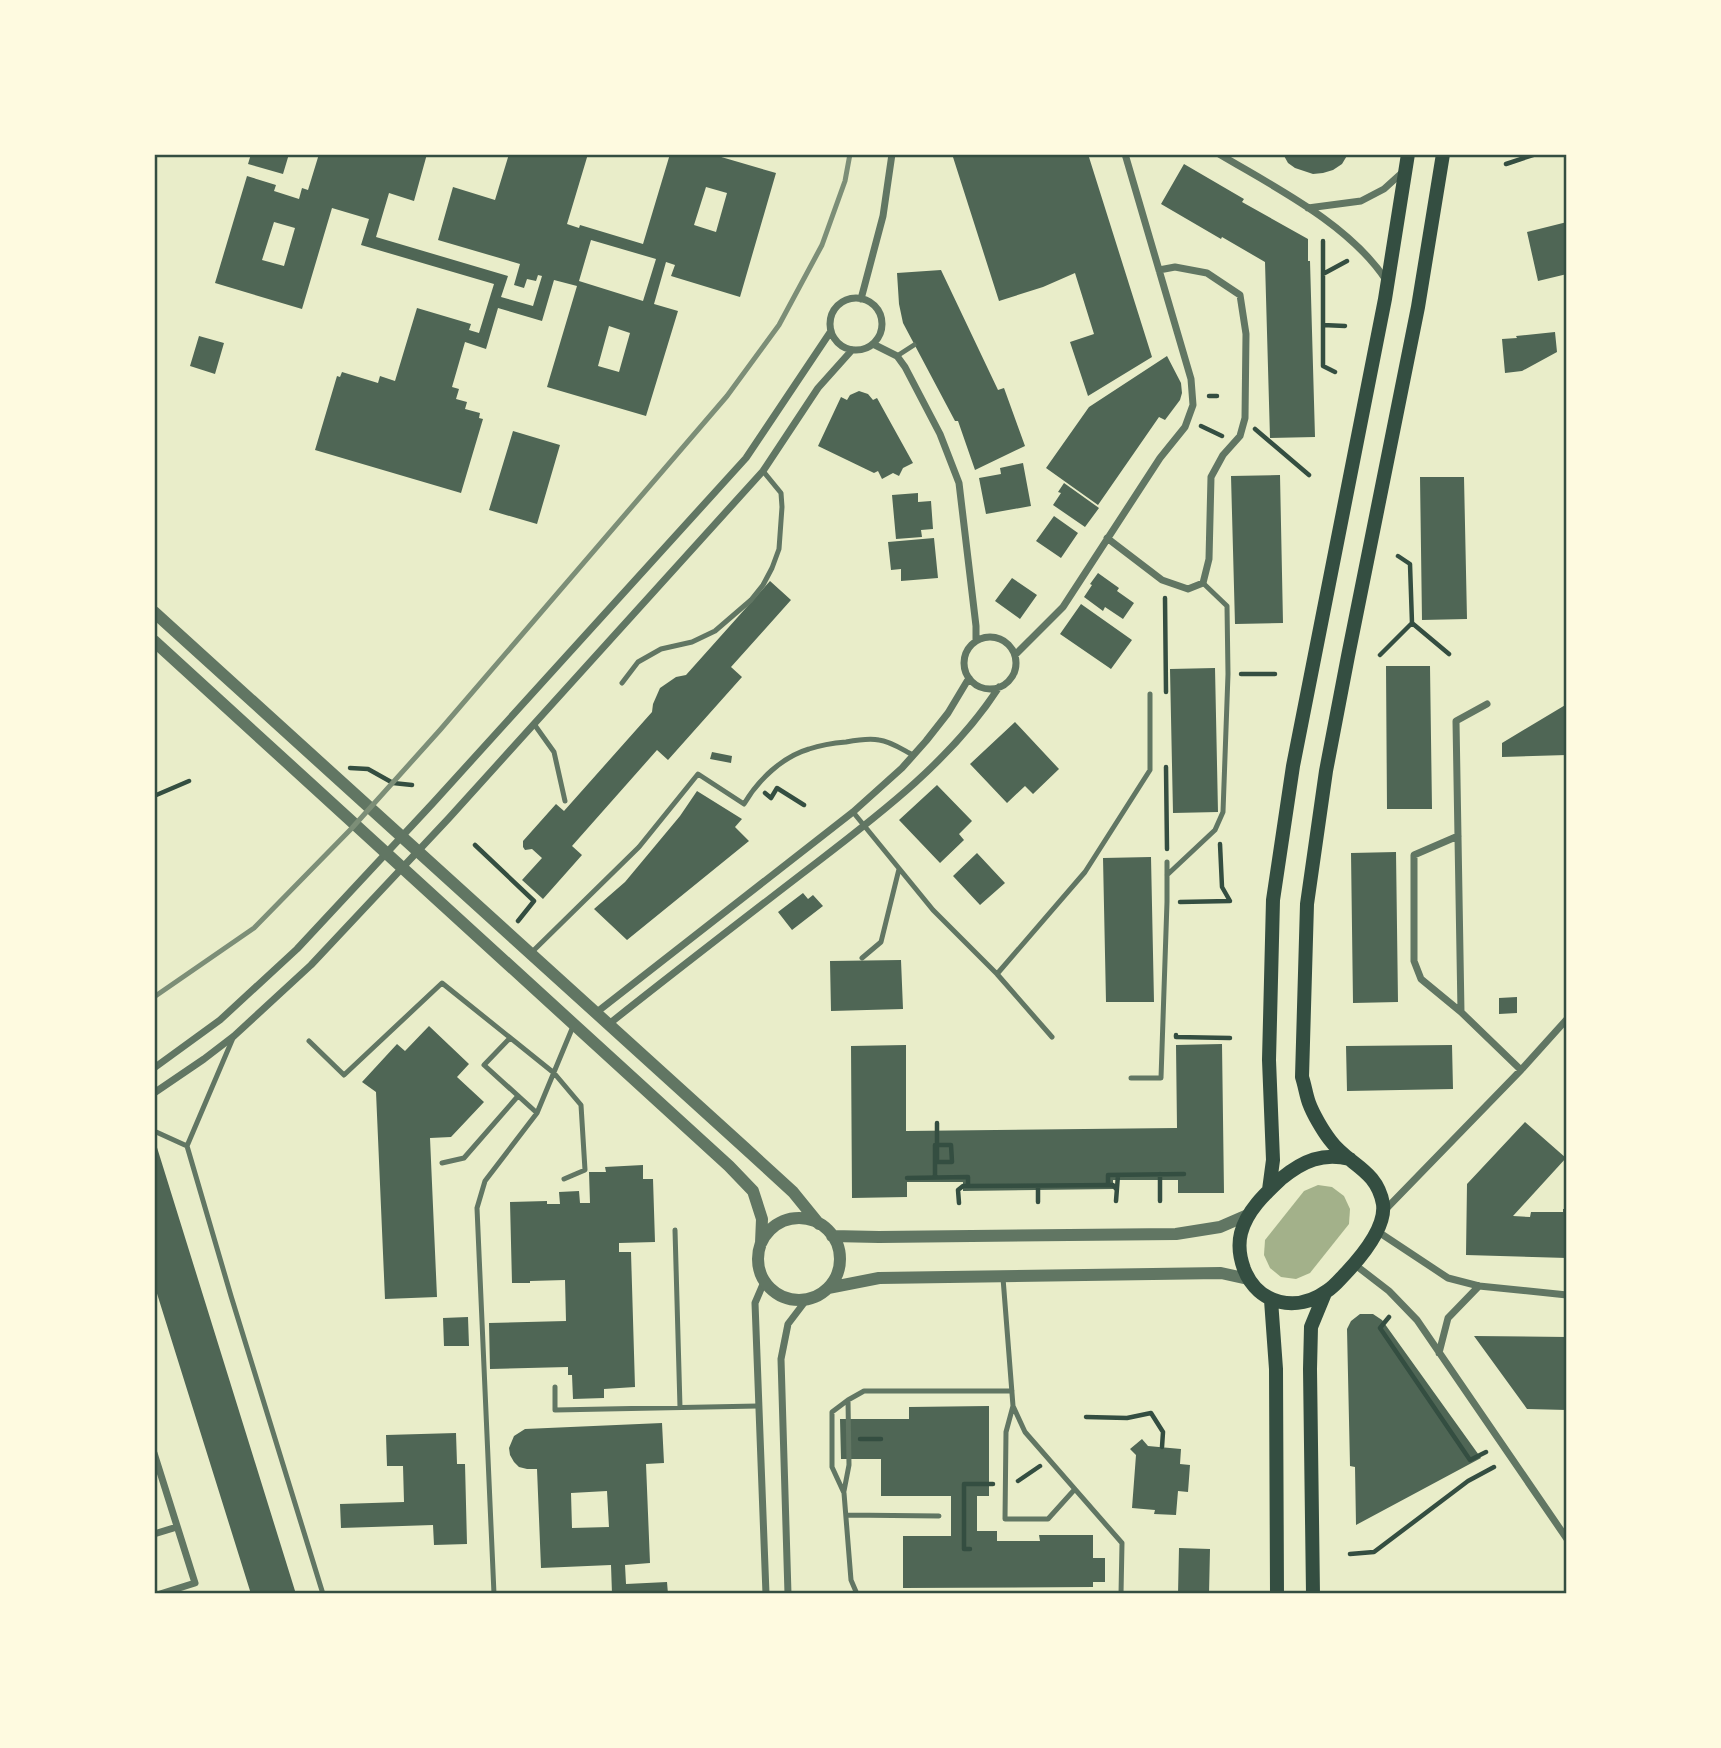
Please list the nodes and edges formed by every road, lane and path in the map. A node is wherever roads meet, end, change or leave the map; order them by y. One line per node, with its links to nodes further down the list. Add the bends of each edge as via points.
1 (892, 154): 15 (street, via 883,216)
2 (1125, 154): 12 (street)
3 (1219, 154): 9 (street)
4 (1408, 154): 8 (main road)
5 (1443, 154): 92 (main road, via 1418,307 1329,758 1307,904 1303,1077 1309,1105 1331,1141)
6 (1536, 154): 7 (path)
7 (1506, 164)
8 (1405, 170): 9 (street, via 1361,201); 14 (main road)
9 (1308, 208): 14 (street, via 1351,241)
10 (1323, 241): 13 (path)
11 (1348, 261): 13 (path)
12 (1159, 270): 31 (street, via 1191,379 1193,405 1185,427); 33 (street, via 1175,267 1207,273 1240,295 1246,334 1245,418 1240,436 1211,477 1209,559)
13 (1323, 274): 16 (path)
14 (1387, 281): 104 (main road, via 1296,753 1273,900 1269,1060 1273,1160)
15 (860, 299): 18 (street, via 840,304 832,316); 19 (street, via 880,314 882,330)
16 (1323, 325): 17 (path); 23 (path, via 1323,366)
17 (1345, 326)
18 (831, 331): 21 (street, via 839,344); 82 (street, via 746,458 433,803 297,949 219,1020)
19 (873, 344): 21 (street); 22 (street)
20 (914, 345): 22 (lane)
21 (852, 350): 29 (street, via 818,388)
22 (897, 356): 36 (street, via 940,434 959,483)
23 (1335, 372)
24 (1209, 396): 25 (path)
25 (1217, 396)
26 (1201, 426): 27 (path)
27 (1226, 438)
28 (1267, 440): 30 (path)
29 (763, 471): 44 (lane, via 781,494 782,507 779,549 763,584 715,631 638,662); 48 (street)
30 (1309, 474)
31 (1107, 538): 33 (street, via 1163,580 1188,589); 39 (street, via 1063,607)
32 (1398, 556): 35 (path, via 1410,564)
33 (1203, 583): 65 (lane, via 1227,606 1223,812 1215,830)
34 (154, 612): 67 (street)
35 (1412, 623): 38 (path); 40 (path)
36 (976, 640): 39 (street, via 999,638); 43 (street, via 965,655)
37 (154, 641): 74 (street)
38 (1449, 654)
39 (1015, 655): 45 (street, via 1015,671)
40 (1380, 655)
41 (1237, 674): 42 (path)
42 (1275, 674)
43 (969, 678): 45 (street, via 983,687); 49 (street)
44 (622, 683)
45 (999, 687): 59 (street, via 933,765)
46 (1150, 694): 70 (lane, via 1150,770 1085,873)
47 (1488, 704): 60 (street, via 1456,721)
48 (534, 724): 55 (lane, via 554,752); 76 (street, via 311,965)
49 (914, 755): 53 (lane, via 881,740 825,745 791,757); 57 (street)
50 (349, 767): 52 (path)
51 (189, 781): 54 (path)
52 (412, 785)
53 (756, 787): 56 (path, via 771,798 777,788); 68 (lane, via 744,804 698,774 639,847)
54 (154, 796)
55 (565, 801)
56 (804, 805)
57 (853, 812): 59 (lane); 71 (street)
58 (1167, 814): 63 (path)
59 (865, 826): 64 (lane); 75 (street)
60 (1458, 836): 72 (street); 72 (street, via 1415,855 1414,961 1421,979)
61 (1220, 844): 66 (path, via 1222,887 1230,901)
62 (475, 845): 67 (path, via 534,901)
63 (1167, 862): 65 (lane)
64 (899, 869): 69 (lane, via 881,942); 70 (lane, via 933,911)
65 (1167, 875): 85 (lane, via 1161,1078)
66 (1176, 902)
67 (509, 932): 68 (street)
68 (531, 953): 71 (street)
69 (862, 958)
70 (997, 974): 77 (lane)
71 (597, 1012): 75 (street)
72 (1461, 1012): 83 (street)
73 (1567, 1019): 83 (street)
74 (573, 1024): 84 (lane); 115 (street, via 753,1191 762,1219)
75 (609, 1024): 111 (street, via 793,1192)
76 (234, 1036): 86 (street); 91 (lane)
77 (1052, 1037)
78 (1178, 1037): 80 (path)
79 (510, 1038): 81 (lane, via 442,983 344,1075); 84 (lane); 87 (lane, via 484,1065)
80 (1230, 1038)
81 (309, 1041)
82 (154, 1068)
83 (1521, 1070): 109 (street)
84 (554, 1073): 88 (lane); 99 (lane, via 581,1105 585,1170)
85 (1131, 1078)
86 (154, 1093)
87 (518, 1096): 88 (lane); 93 (lane, via 464,1158)
88 (537, 1114): 152 (lane, via 485,1181 477,1208)
89 (937, 1123): 97 (path, via 937,1130 937,1141 937,1152 937,1162 952,1162 951,1145 943,1145 935,1145)
90 (154, 1131): 91 (lane)
91 (187, 1146): 151 (lane)
92 (1350, 1159): 104 (main road, via 1311,1159); 109 (main road, via 1375,1184)
93 (442, 1163)
94 (1160, 1174): 95 (path); 96 (path); 106 (path)
95 (1184, 1174)
96 (1118, 1175): 100 (path, via 1108,1175); 103 (path)
97 (936, 1177): 98 (path); 101 (path, via 968,1177)
98 (907, 1178)
99 (564, 1179)
100 (1108, 1185): 102 (path); 103 (path)
101 (968, 1186): 102 (path); 108 (path, via 958,1190)
102 (1038, 1186): 107 (path)
103 (1116, 1189): 105 (path)
104 (1269, 1190): 110 (main road)
105 (1116, 1201)
106 (1160, 1201)
107 (1038, 1202)
108 (959, 1203)
109 (1383, 1212): 113 (main road)
110 (1250, 1214): 114 (street, via 1220,1227 1176,1234); 118 (main road, via 1240,1239 1240,1259)
111 (819, 1224): 114 (street); 115 (street, via 808,1219 786,1220)
112 (675, 1230): 133 (lane)
113 (1377, 1231): 116 (main road); 120 (street, via 1448,1278)
114 (832, 1236): 121 (street, via 840,1262)
115 (761, 1243): 119 (street, via 758,1263)
116 (1354, 1264): 122 (main road); 127 (street, via 1417,1320)
117 (1003, 1275): 118 (street, via 1221,1273); 121 (street, via 879,1278); 129 (lane)
118 (1248, 1279): 125 (main road)
119 (764, 1282): 124 (street, via 783,1297); 131 (street, via 755,1303)
120 (1479, 1286): 123 (street); 127 (street, via 1448,1318)
121 (828, 1288): 124 (street)
122 (1325, 1293): 125 (main road, via 1290,1303); 158 (main road, via 1311,1327)
123 (1567, 1295)
124 (807, 1300): 154 (street, via 788,1324 780,1359)
125 (1271, 1300): 157 (main road, via 1276,1369)
126 (1390, 1317): 136 (path, via 1380,1328 1470,1460)
127 (1439, 1353): 147 (street)
128 (555, 1387): 133 (lane, via 555,1410)
129 (1012, 1391): 130 (lane, via 864,1391); 132 (lane)
130 (848, 1400): 142 (lane, via 849,1465); 142 (lane, via 832,1412 832,1466)
131 (758, 1406): 133 (lane); 153 (street)
132 (1013, 1406): 138 (lane, via 1025,1432); 140 (lane, via 1006,1432)
133 (680, 1407)
134 (1086, 1417): 135 (path, via 1127,1418 1151,1413 1163,1432)
135 (1162, 1447)
136 (1486, 1452)
137 (154, 1453): 145 (street)
138 (1048, 1460): 140 (path); 141 (lane)
139 (1494, 1467): 149 (path, via 1468,1481 1374,1552)
140 (1006, 1484): 141 (lane, via 1006,1519 1048,1519); 148 (path, via 964,1484 964,1549)
141 (1075, 1489): 156 (lane, via 1122,1543)
142 (844, 1493): 143 (lane)
143 (846, 1515): 144 (lane); 155 (lane, via 851,1580)
144 (939, 1517)
145 (177, 1527): 146 (street); 150 (street, via 195,1583)
146 (154, 1534)
147 (1567, 1539)
148 (970, 1549)
149 (1350, 1554)
150 (160, 1594)
151 (323, 1594)
152 (494, 1594)
153 (766, 1594)
154 (788, 1594)
155 (857, 1594)
156 (1121, 1594)
157 (1277, 1594)
158 (1313, 1594)

